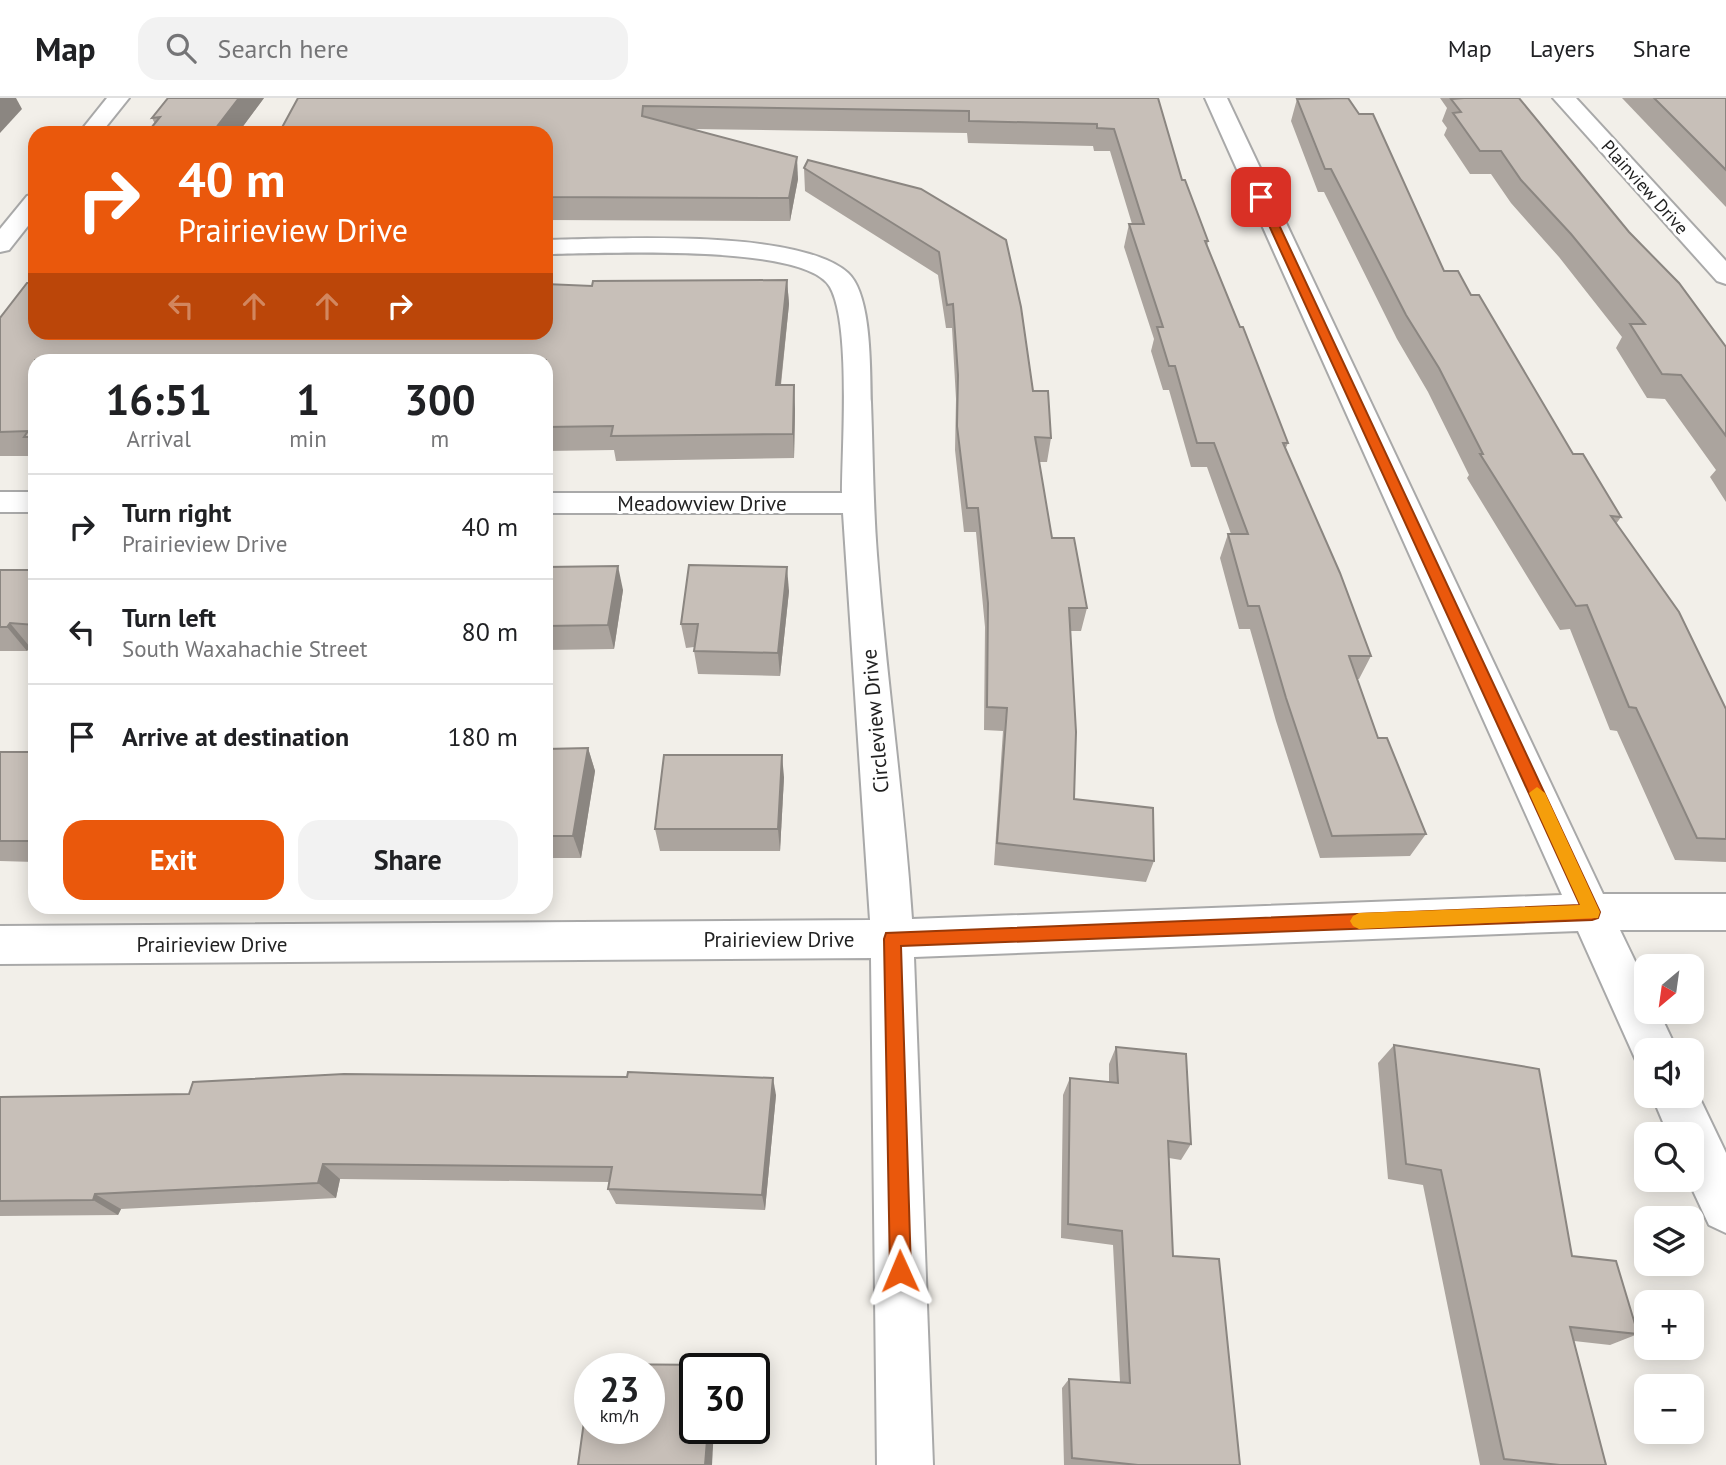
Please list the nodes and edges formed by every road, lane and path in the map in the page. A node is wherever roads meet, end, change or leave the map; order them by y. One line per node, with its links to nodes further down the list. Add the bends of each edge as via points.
1 (118, 98): 4 (street)
2 (1216, 98): 13 (street)
3 (1564, 98): 8 (street, Plainview Drive)
4 (96, 126)
5 (28, 213): 6 (street)
6 (8, 247)
7 (553, 247): 12 (street, Circleview Drive, via 759,251 794,256 841,281 853,316)
8 (1726, 276)
9 (0, 502): 10 (street)
10 (28, 502)
11 (553, 503): 12 (street, Meadowview Drive)
12 (858, 503): 15 (street, Circleview Drive)
13 (1592, 912): 14 (street, Prairieview Drive); 15 (street, Prairieview Drive); 17 (street)
14 (1726, 912)
15 (892, 939): 16 (street, Prairieview Drive); 20 (street, Circleview Drive)
16 (0, 945)
17 (1649, 1038)
18 (1680, 1108): 19 (street)
19 (1726, 1208)
20 (905, 1465)

